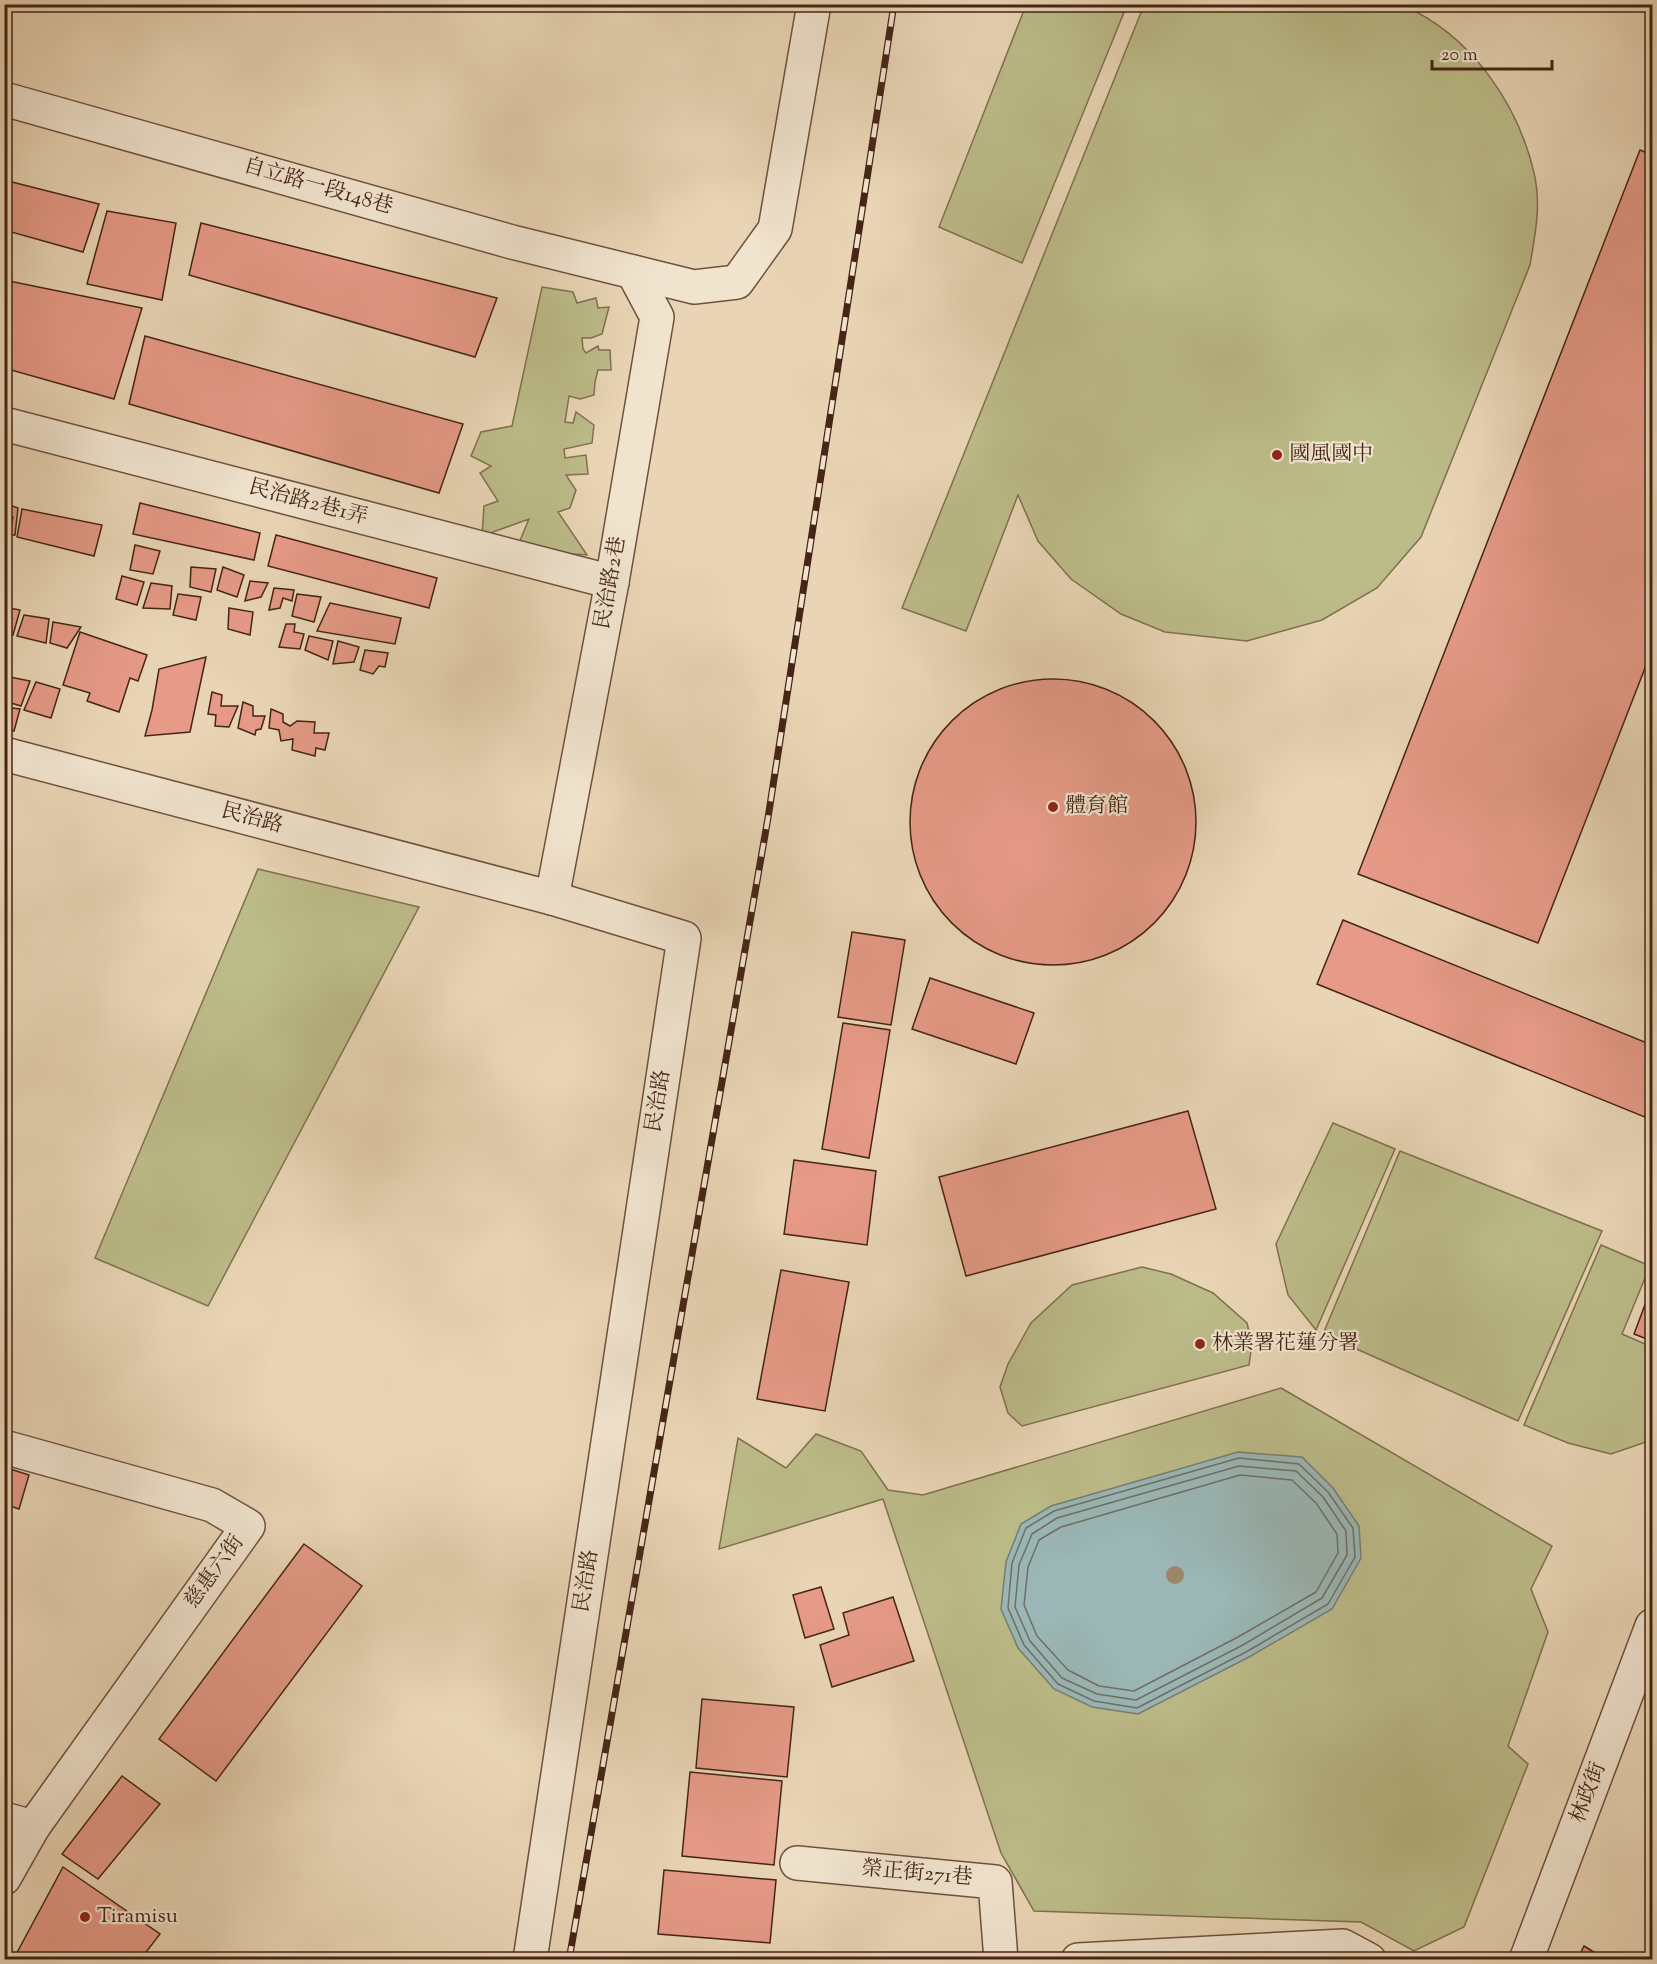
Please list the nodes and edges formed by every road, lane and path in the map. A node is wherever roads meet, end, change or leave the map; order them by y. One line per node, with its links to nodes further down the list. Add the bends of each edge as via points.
1 (814, 4): 3 (street, 自立路一段148巷, via 775,229 737,282 694,287)
2 (4, 99): 3 (street, 自立路一段148巷, via 512,242)
3 (633, 272): 5 (street, 民治路2巷, via 657,317)
4 (4, 424): 5 (street, 民治路2巷1弄)
5 (612, 582): 7 (street, 民治路2巷)
6 (4, 754): 7 (street, 民治路)
7 (552, 898): 14 (street, 民治路, via 684,938)
8 (4, 1447): 10 (street, 慈惠六街, via 212,1505 248,1526)
9 (1651, 1636): 17 (street, 林政街)
10 (19, 1823): 12 (street)
11 (796, 1863): 15 (street, 榮正街271巷, via 995,1882)
12 (4, 1878)
13 (1350, 1955): 16 (street)
14 (530, 1959)
15 (1001, 1959)
16 (1078, 1959)
17 (1526, 1959)

